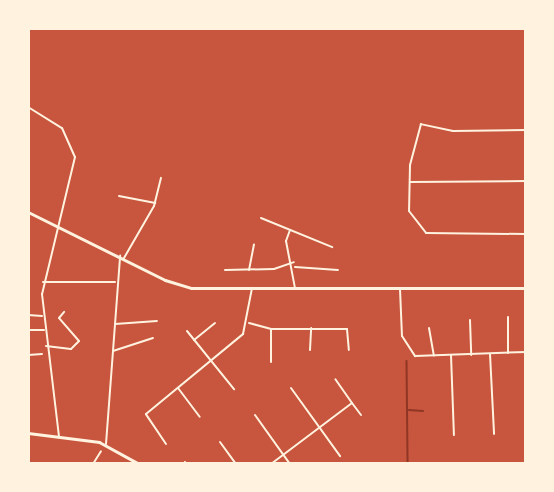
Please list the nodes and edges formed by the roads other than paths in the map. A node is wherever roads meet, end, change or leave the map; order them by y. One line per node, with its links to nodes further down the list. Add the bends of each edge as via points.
1 (28, 107): 10 (street, via 54,120 72,146 75,170)
2 (525, 130): 5 (street, via 453,131 421,124)
3 (161, 178): 7 (street)
4 (525, 181): 5 (street)
5 (410, 182): 12 (street, via 412,219 426,233)
6 (119, 196): 7 (street)
7 (155, 203): 16 (street)
8 (28, 212): 10 (street)
9 (261, 218): 11 (street)
10 (61, 226): 16 (street); 23 (street)
11 (290, 230): 15 (street); 18 (street, via 286,241)
12 (525, 234)
13 (28, 244): 17 (street)
14 (254, 244): 21 (street)
15 (332, 247)
16 (122, 257): 24 (street); 25 (street, via 177,285)
17 (28, 259)
18 (294, 262): 19 (street); 21 (street)
19 (295, 267): 22 (street); 26 (street)
20 (225, 270): 21 (street)
21 (249, 270)
22 (338, 270)
23 (43, 282): 24 (street); 31 (street)
24 (116, 282): 37 (street)
25 (252, 288): 26 (street); 35 (street)
26 (295, 288): 27 (street)
27 (400, 288): 28 (street); 57 (street, via 406,347 415,356)
28 (525, 288)
29 (64, 312): 46 (street, via 59,318 77,332 80,341 71,350)
30 (28, 315): 31 (street)
31 (42, 316): 42 (street)
32 (508, 317): 51 (street)
33 (471, 320): 55 (street)
34 (157, 321): 37 (street)
35 (249, 322): 40 (street); 58 (street)
36 (215, 323): 45 (street)
37 (114, 324): 49 (street)
38 (429, 327): 57 (street)
39 (311, 328): 40 (street); 47 (street); 48 (street, via 347,329)
40 (271, 329): 59 (street)
41 (28, 330): 42 (street)
42 (44, 330): 46 (street)
43 (186, 331): 45 (street)
44 (153, 338): 49 (street)
45 (194, 340): 58 (street)
46 (46, 346): 72 (street)
47 (310, 350)
48 (349, 350)
49 (113, 351): 74 (street)
50 (525, 352): 51 (street)
51 (508, 353): 53 (street)
52 (42, 354): 56 (street)
53 (490, 354): 55 (street); 70 (street)
54 (451, 355): 55 (street); 57 (street); 71 (street)
55 (471, 355)
56 (28, 356)
57 (434, 356)
58 (211, 361): 61 (street); 63 (street)
59 (271, 362)
60 (335, 379): 64 (street)
61 (178, 388): 67 (street); 75 (street, via 145,418)
62 (291, 388): 68 (street)
63 (234, 389)
64 (352, 403): 65 (street); 68 (street)
65 (360, 414)
66 (255, 415): 77 (street)
67 (200, 417)
68 (317, 425): 77 (street); 78 (street)
69 (28, 433): 72 (street)
70 (494, 434)
71 (454, 435)
72 (59, 436): 74 (street)
73 (220, 442): 81 (street)
74 (105, 444): 80 (street)
75 (166, 444)
76 (101, 451): 79 (street)
77 (282, 454): 82 (street); 83 (street)
78 (340, 456)
79 (93, 464)
80 (139, 464)
81 (236, 464)
82 (271, 464)
83 (290, 464)

